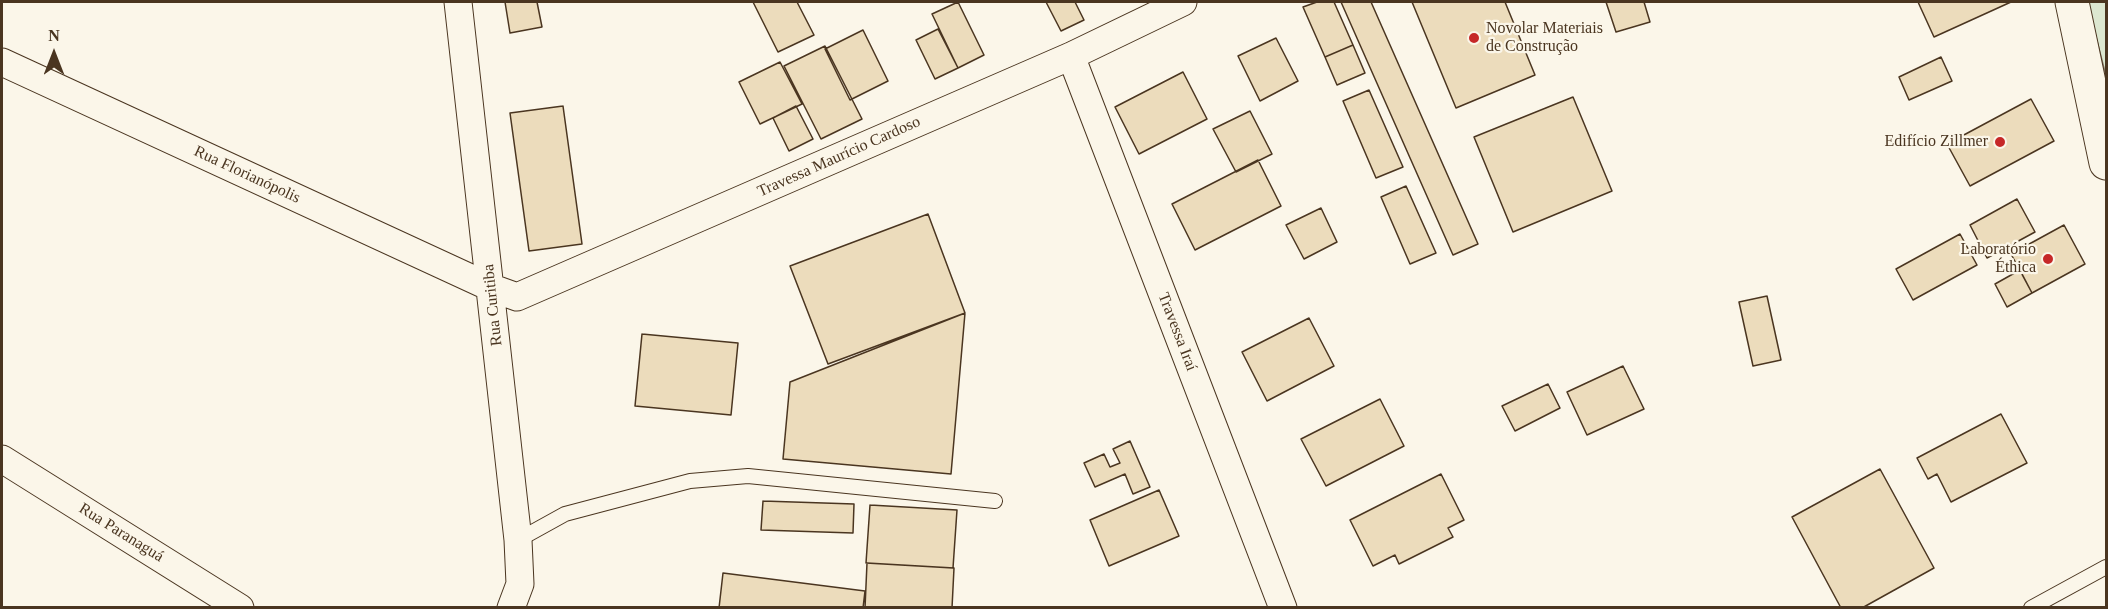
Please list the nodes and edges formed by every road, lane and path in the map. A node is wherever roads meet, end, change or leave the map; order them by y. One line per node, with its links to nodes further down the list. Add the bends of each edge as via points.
1 (458, 2): 7 (street, Rua Curitiba)
2 (1183, 2): 4 (street, Travessa Maurício Cardoso)
3 (2072, 2): 6 (street)
4 (1071, 57): 7 (street, Travessa Maurício Cardoso, via 517,297); 14 (street, Travessa Iraí)
5 (2, 62): 7 (street, Rua Florianópolis)
6 (2106, 163)
7 (492, 288): 10 (street, Rua Curitiba)
8 (2, 459): 12 (street, Rua Paranaguá)
9 (995, 501): 10 (lane, via 748,476 690,481 565,514)
10 (518, 540): 13 (street, Rua Curitiba, via 520,584)
11 (2106, 567): 15 (lane)
12 (240, 608)
13 (511, 608)
14 (1283, 608)
15 (2031, 608)

